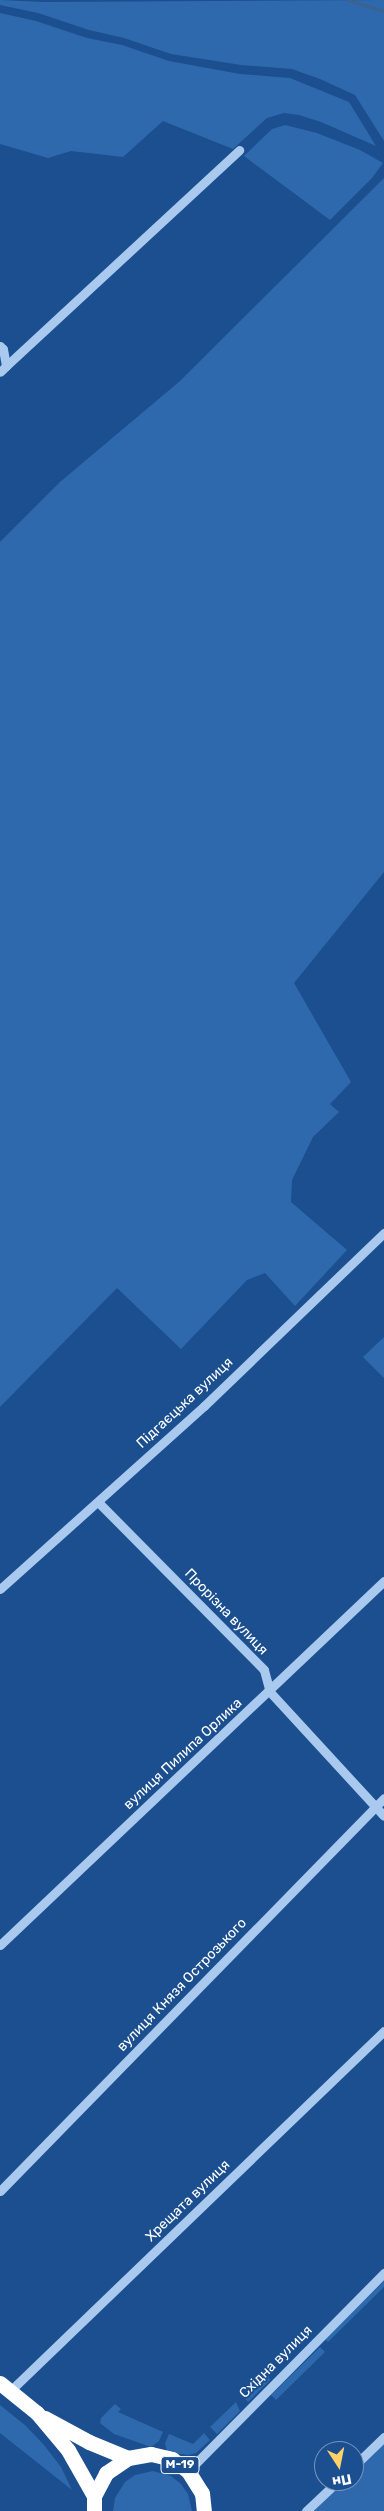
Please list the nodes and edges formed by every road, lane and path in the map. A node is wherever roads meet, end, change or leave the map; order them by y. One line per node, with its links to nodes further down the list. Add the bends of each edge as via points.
1 (239, 150): 3 (street)
2 (0, 346): 3 (street, via 3,349)
3 (3, 368)
4 (384, 1233): 5 (street, Підгаєцька вулиця, via 204,1406)
5 (98, 1502): 7 (street, Підгаєцька вулиця); 8 (street, Прорізна вулиця, via 264,1670)
6 (384, 1581): 8 (street, вулиця Пилипа Орлика)
7 (0, 1589)
8 (270, 1692): 10 (street, Прорізна вулиця); 12 (street, вулиця Пилипа Орлика)
9 (384, 1798): 10 (street, вулиця Князя Острозького)
10 (375, 1806): 11 (street, Прорізна вулиця); 14 (street, вулиця Князя Острозького)
11 (384, 1816)
12 (0, 1945)
13 (384, 2031): 16 (street, Хрещата вулиця)
14 (0, 2191)
15 (384, 2273): 21 (street, Східна вулиця)
16 (5, 2387): 17 (highway, М-19)
17 (37, 2413): 20 (highway, М-19, via 89,2442); 23 (highway, М-19, via 68,2450)
18 (384, 2437): 19 (street)
19 (364, 2456)
20 (128, 2458): 21 (highway, М-19, via 151,2454 172,2459); 23 (highway, М-19, via 106,2473)
21 (188, 2470): 24 (highway, М-19, via 202,2493)
22 (327, 2491): 25 (street)
23 (94, 2504)
24 (204, 2511)
25 (306, 2511)

